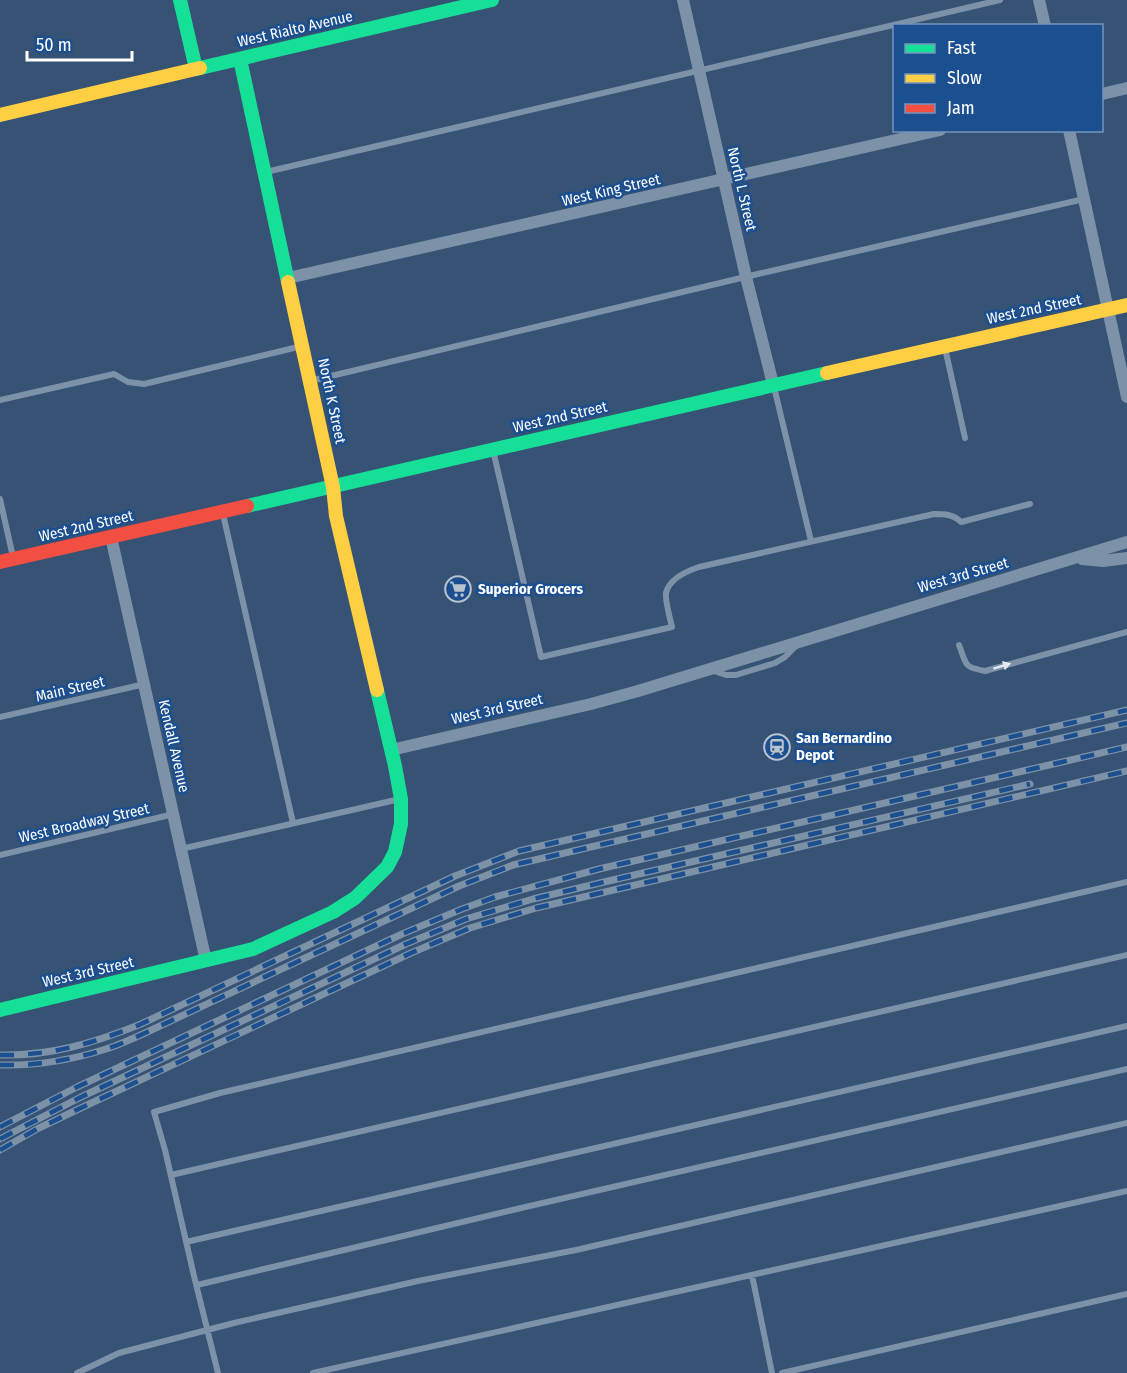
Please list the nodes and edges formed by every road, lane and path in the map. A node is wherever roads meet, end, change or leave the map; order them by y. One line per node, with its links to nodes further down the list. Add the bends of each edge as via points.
1 (180, 0): 10 (street)
2 (492, 0): 9 (street, West Rialto Avenue)
3 (683, 0): 11 (street, North L Street)
4 (1000, 0): 6 (lane)
5 (1039, 0): 7 (street)
6 (897, 24)
7 (1045, 24)
8 (893, 25): 11 (lane)
9 (240, 59): 10 (street, West Rialto Avenue); 17 (street, North K Street)
10 (196, 69): 14 (street, West Rialto Avenue)
11 (699, 70): 17 (lane); 18 (street, North L Street)
12 (1127, 88): 13 (street)
13 (1103, 94)
14 (0, 115)
15 (931, 132): 18 (street, West King Street)
16 (1069, 132): 19 (street)
17 (265, 172): 21 (street, North K Street)
18 (724, 180): 20 (street, North L Street); 21 (street, West King Street)
19 (1084, 199): 20 (lane); 23 (street)
20 (746, 277): 26 (lane); 27 (street, North L Street)
21 (288, 278): 24 (street, North K Street)
22 (1127, 305): 23 (street, West 2nd Street)
23 (1107, 310): 25 (street, West 2nd Street); 28 (street)
24 (303, 346): 26 (street, North K Street); 29 (lane, via 144,384 128,382 114,374)
25 (944, 346): 27 (street, West 2nd Street); 30 (lane)
26 (310, 381): 32 (street, North K Street)
27 (773, 384): 31 (street, West 2nd Street); 37 (lane)
28 (1127, 397)
29 (0, 400)
30 (965, 438)
31 (493, 450): 32 (street, West 2nd Street); 37 (lane, via 541,657 672,627 666,594 672,582 686,572)
32 (333, 487): 35 (street, West 2nd Street); 46 (street, North K Street, via 336,516)
33 (0, 499): 41 (lane)
34 (1030, 504): 37 (lane, via 961,522 955,516 934,514)
35 (223, 512): 36 (street, West 2nd Street); 49 (lane)
36 (111, 537): 41 (street, West 2nd Street); 44 (street, Kendall Avenue)
37 (811, 541)
38 (1127, 542): 40 (street, West 3rd Street)
39 (1127, 558): 40 (street)
40 (1075, 559): 46 (street, West 3rd Street, via 591,704)
41 (7, 561)
42 (1127, 632): 43 (lane, one-way to 42, via 967,665 985,671)
43 (959, 645)
44 (145, 684): 45 (lane, Main Street); 48 (street, Kendall Avenue)
45 (0, 717)
46 (391, 750): 47 (street, West 3rd Street)
47 (401, 798): 49 (lane); 54 (street, West 3rd Street, via 395,852 387,867 355,898 253,949)
48 (174, 814): 50 (street, Kendall Avenue); 51 (lane, West Broadway Street)
49 (293, 823): 50 (lane)
50 (181, 849): 54 (street, Kendall Avenue)
51 (0, 855)
52 (1127, 882): 59 (lane, via 232,1090 154,1112)
53 (1127, 955): 59 (lane)
54 (206, 961): 55 (street, West 3rd Street)
55 (0, 1010)
56 (1127, 1026): 61 (lane)
57 (1127, 1069): 63 (lane)
58 (1127, 1123): 65 (lane)
59 (171, 1174): 61 (lane)
60 (1127, 1191): 62 (lane)
61 (186, 1242): 63 (lane)
62 (752, 1275): 68 (lane); 69 (lane)
63 (197, 1285): 65 (lane)
64 (1127, 1294): 70 (lane)
65 (207, 1330): 66 (lane, via 119,1353); 67 (lane)
66 (77, 1373)
67 (218, 1373)
68 (313, 1373)
69 (772, 1373)
70 (782, 1373)

